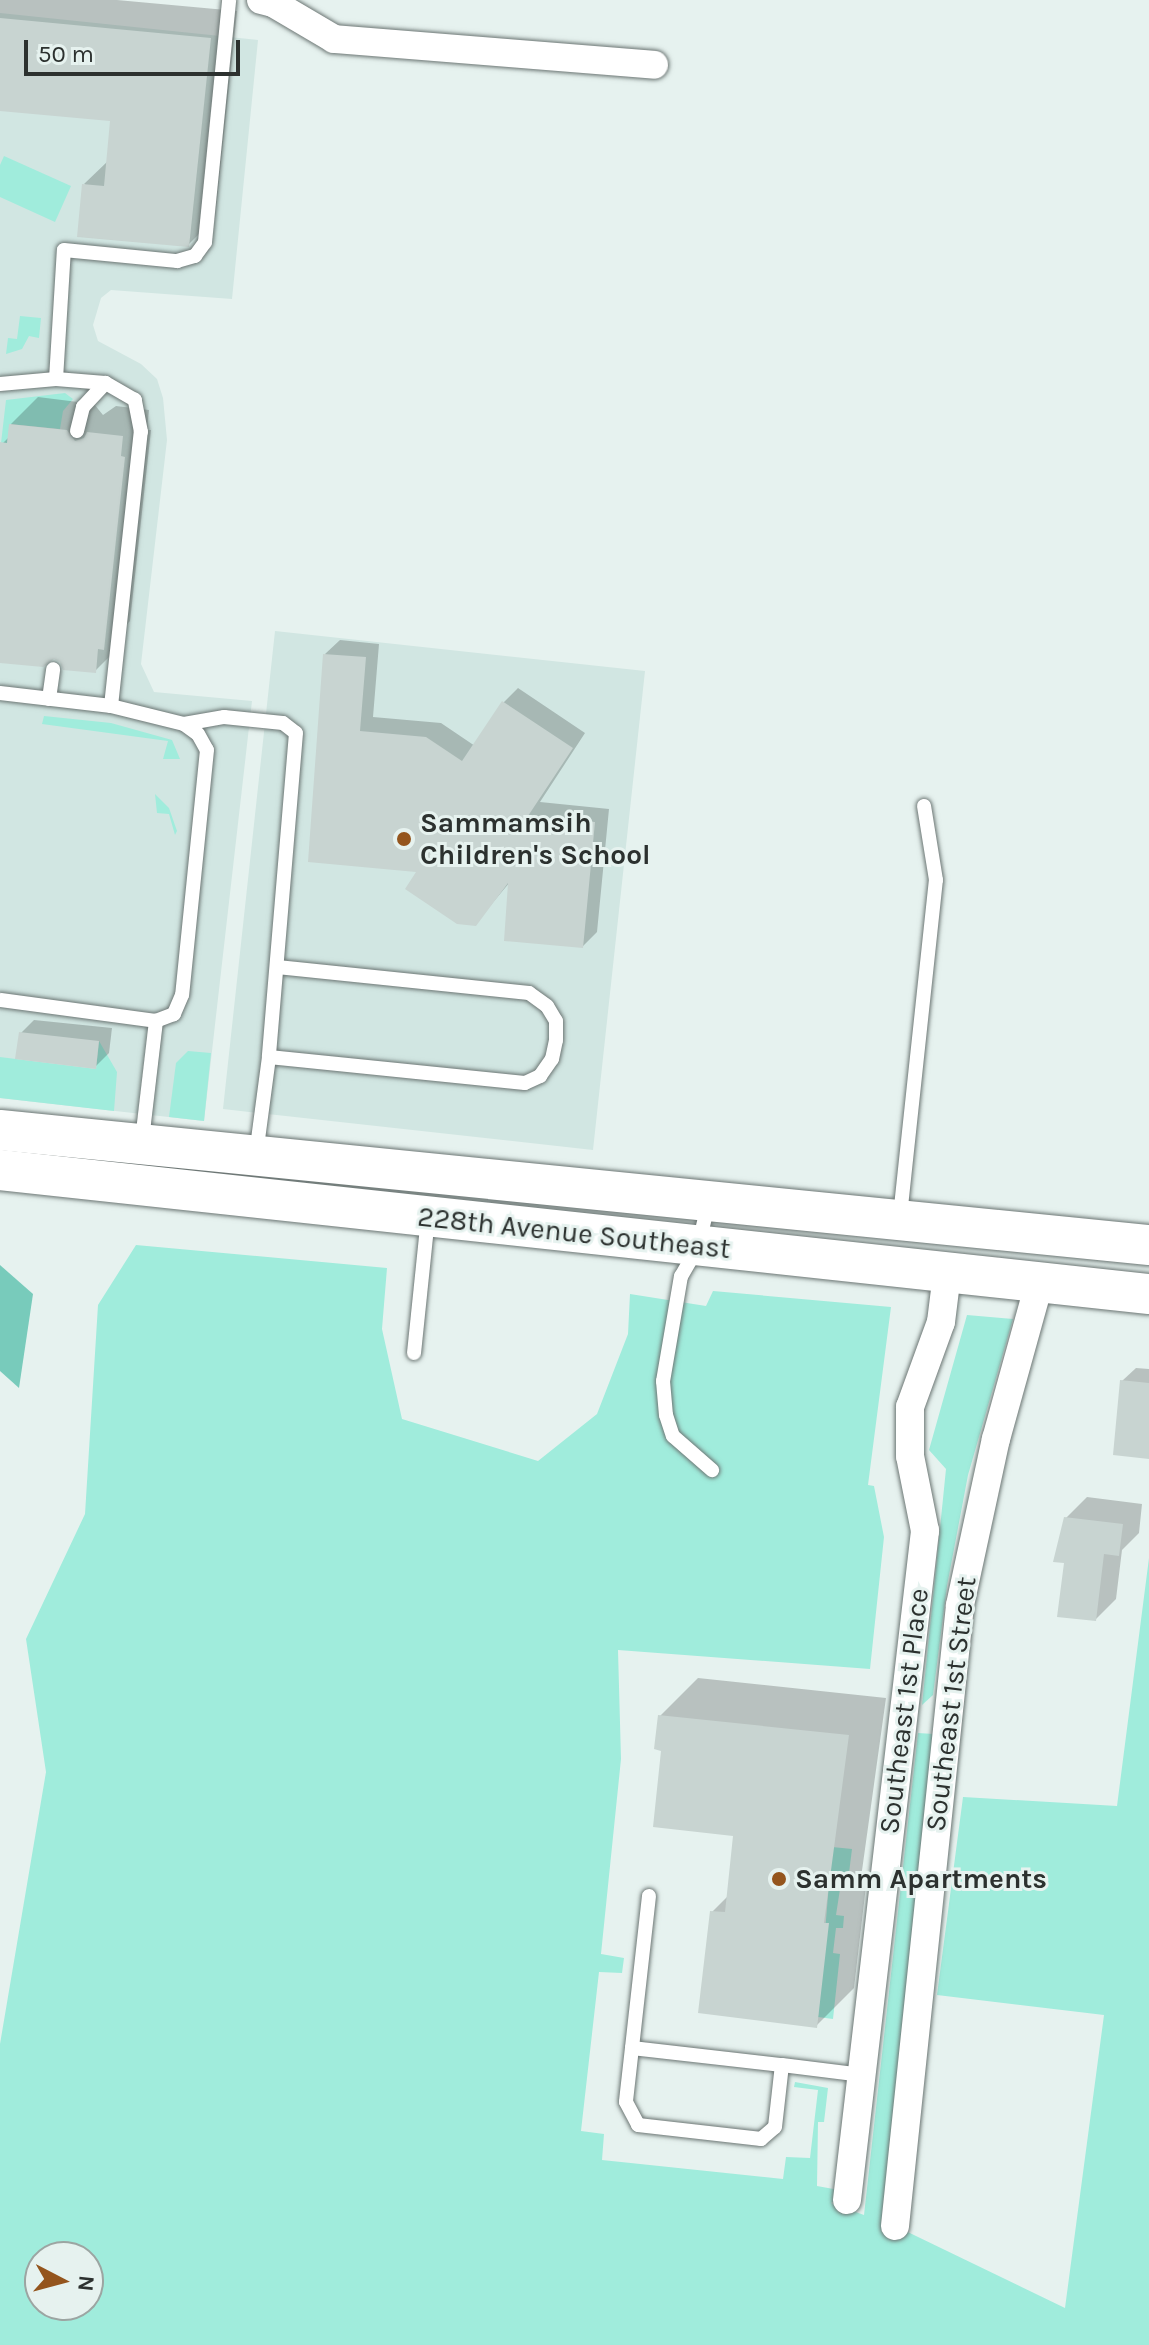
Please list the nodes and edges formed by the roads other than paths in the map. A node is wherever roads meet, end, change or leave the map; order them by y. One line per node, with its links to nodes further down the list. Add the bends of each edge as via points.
1 (229, 0): 4 (lane, via 205,242 195,256 177,261 64,250)
2 (261, 0): 3 (street, via 334,39)
3 (654, 65)
4 (56, 379): 5 (lane); 6 (lane)
5 (105, 383): 7 (lane, via 83,407); 11 (lane, via 135,400 141,432)
6 (0, 384)
7 (77, 431)
8 (53, 669): 10 (lane)
9 (0, 693): 10 (lane)
10 (49, 699): 11 (lane)
11 (111, 706): 12 (lane)
12 (184, 724): 14 (lane, via 224,717 283,723 296,733); 16 (lane, via 207,750 205,786 180,1006)
13 (924, 806): 24 (lane, via 936,880)
14 (277, 967): 17 (lane); 17 (lane, via 529,993 556,1021 556,1040 552,1059 540,1076 525,1083)
15 (0, 1000): 16 (lane)
16 (156, 1021): 19 (lane)
17 (269, 1057): 20 (lane)
18 (0, 1130): 19 (main road, 228th Avenue Southeast)
19 (142, 1144): 20 (main road, 228th Avenue Southeast)
20 (256, 1157): 22 (main road, 228th Avenue Southeast)
21 (0, 1170): 23 (main road, 228th Avenue Southeast)
22 (708, 1203): 24 (main road, 228th Avenue Southeast); 26 (lane)
23 (428, 1217): 26 (main road, 228th Avenue Southeast); 30 (lane)
24 (899, 1221): 25 (main road, 228th Avenue Southeast)
25 (1149, 1245)
26 (698, 1247): 27 (main road, 228th Avenue Southeast); 31 (lane, via 681,1276 663,1381 673,1436)
27 (947, 1274): 28 (main road, 228th Avenue Southeast); 35 (street, Southeast 1st Place, via 941,1322 910,1407 910,1456 925,1531)
28 (1039, 1284): 29 (main road, 228th Avenue Southeast); 37 (street, Southeast 1st Street, via 996,1439 960,1605)
29 (1149, 1294)
30 (414, 1353)
31 (712, 1470)
32 (649, 1896): 33 (lane)
33 (632, 2048): 34 (lane); 34 (lane, via 626,2102 638,2125 761,2139 775,2127)
34 (782, 2065): 35 (lane)
35 (862, 2075): 36 (street, Southeast 1st Place)
36 (847, 2200)
37 (895, 2226)

